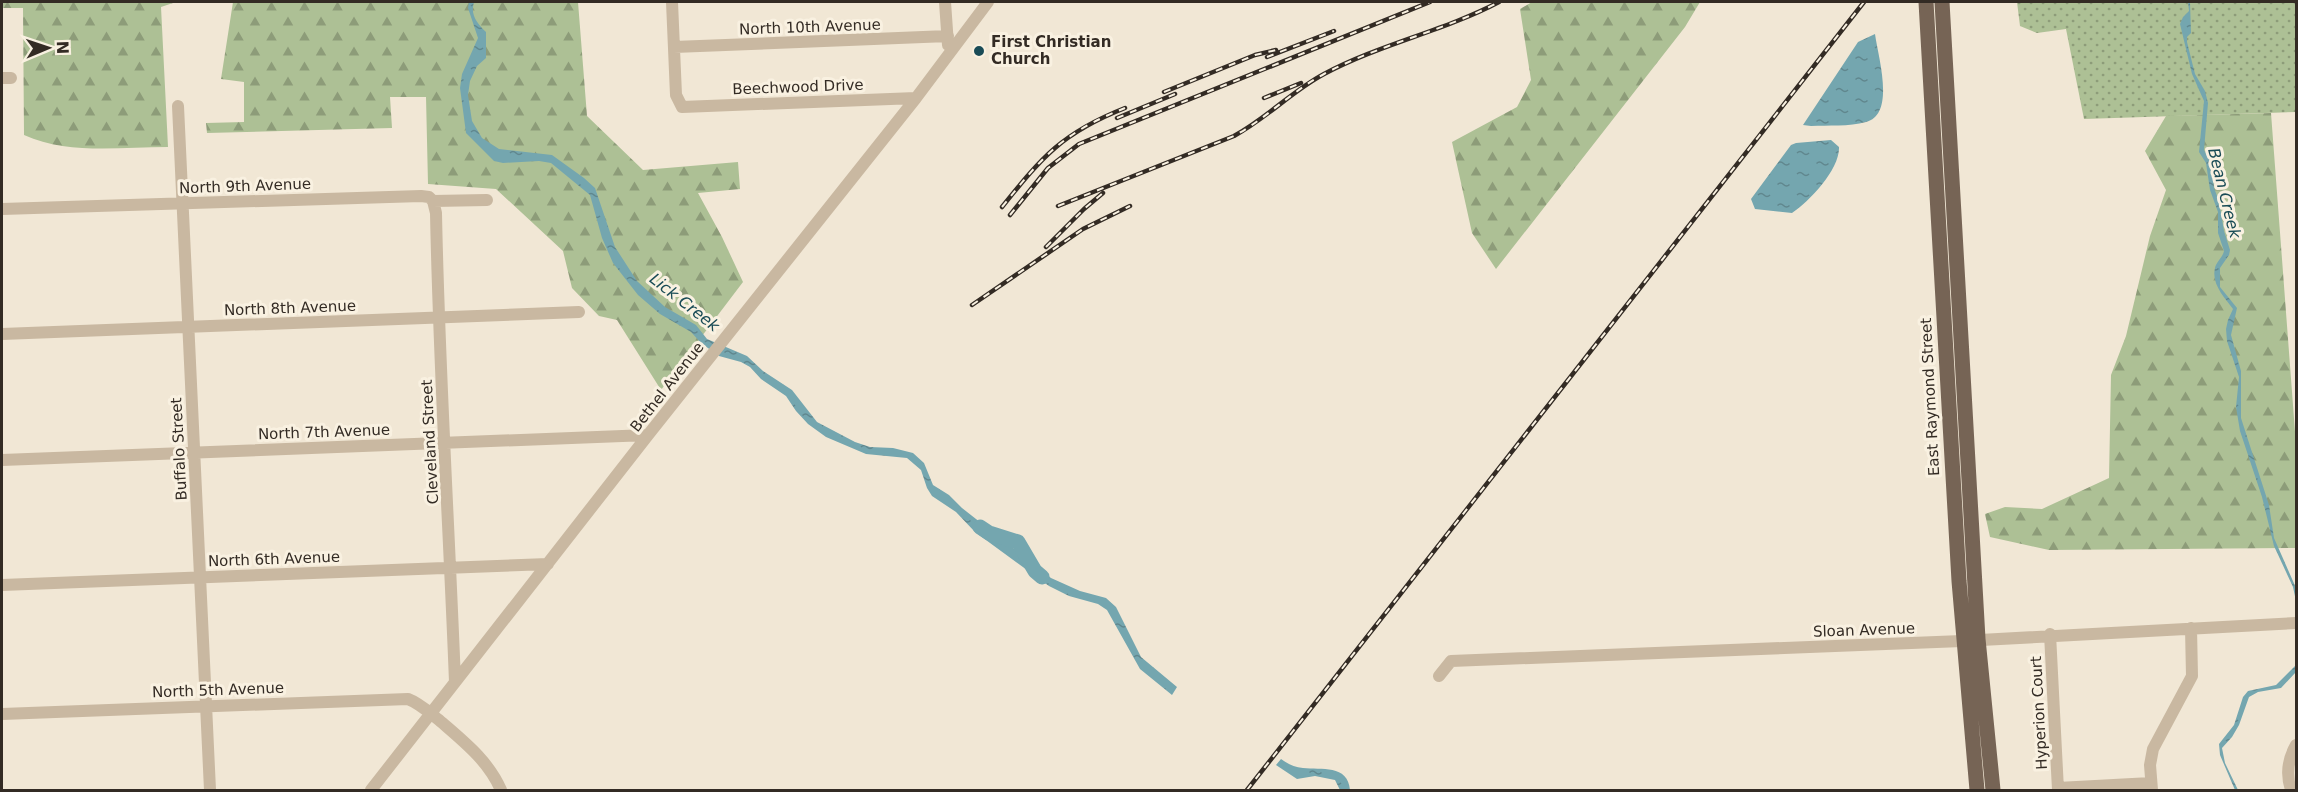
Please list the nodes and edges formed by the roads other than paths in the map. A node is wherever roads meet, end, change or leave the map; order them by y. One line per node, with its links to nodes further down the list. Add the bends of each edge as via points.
1 (672, 2): 7 (street)
2 (945, 2): 6 (street)
3 (988, 2): 8 (street, Bethel Avenue)
4 (1926, 2): 15 (main road)
5 (1942, 2): 15 (main road)
6 (948, 36): 7 (street, North 10th Avenue); 8 (street)
7 (674, 47): 9 (street, Beechwood Drive, via 675,95 682,107)
8 (949, 52): 9 (street, Bethel Avenue)
9 (916, 98): 20 (street, Bethel Avenue)
10 (178, 106): 13 (street, Buffalo Street)
11 (487, 200): 12 (street, North 9th Avenue)
12 (433, 201): 13 (street, North 9th Avenue, via 421,196); 17 (street, Cleveland Street)
13 (181, 203): 14 (street, North 9th Avenue); 18 (street, Buffalo Street)
14 (2, 209)
15 (1949, 281): 31 (main road)
16 (579, 312): 17 (street, North 8th Avenue)
17 (438, 317): 18 (street, North 8th Avenue); 21 (street, Cleveland Street)
18 (188, 327): 19 (street, North 8th Avenue); 22 (street, Buffalo Street)
19 (2, 334)
20 (648, 435): 21 (street, North 7th Avenue); 24 (street, Bethel Avenue)
21 (446, 442): 22 (street, North 7th Avenue); 25 (street, Cleveland Street)
22 (194, 452): 23 (street, North 7th Avenue); 26 (street, Buffalo Street)
23 (2, 460)
24 (548, 564): 25 (street, North 6th Avenue); 33 (street, Bethel Avenue)
25 (451, 567): 26 (street, North 6th Avenue); 33 (street, Cleveland Street)
26 (201, 577): 27 (street, North 6th Avenue); 34 (street, Buffalo Street)
27 (2, 585)
28 (2294, 623): 29 (street, Sloan Avenue)
29 (2192, 628): 30 (street, Sloan Avenue); 38 (street, via 2192,676 2153,749)
30 (2050, 634): 31 (street, Sloan Avenue); 39 (street, Hyperion Court)
31 (1970, 640): 32 (street, Sloan Avenue, via 1451,661); 43 (main road); 44 (main road)
32 (1439, 676)
33 (455, 682): 36 (street, Bethel Avenue)
34 (207, 706): 35 (street, North 5th Avenue); 36 (street, North 5th Avenue, via 406,698); 40 (street, Buffalo Street)
35 (2, 714)
36 (431, 714): 41 (street, Bethel Avenue); 42 (street, North 5th Avenue, via 480,757)
37 (2296, 746): 45 (street, via 2288,776)
38 (2151, 787): 39 (street)
39 (2058, 789)
40 (210, 790)
41 (370, 790)
42 (501, 790)
43 (1977, 790)
44 (1993, 790)
45 (2291, 790)

